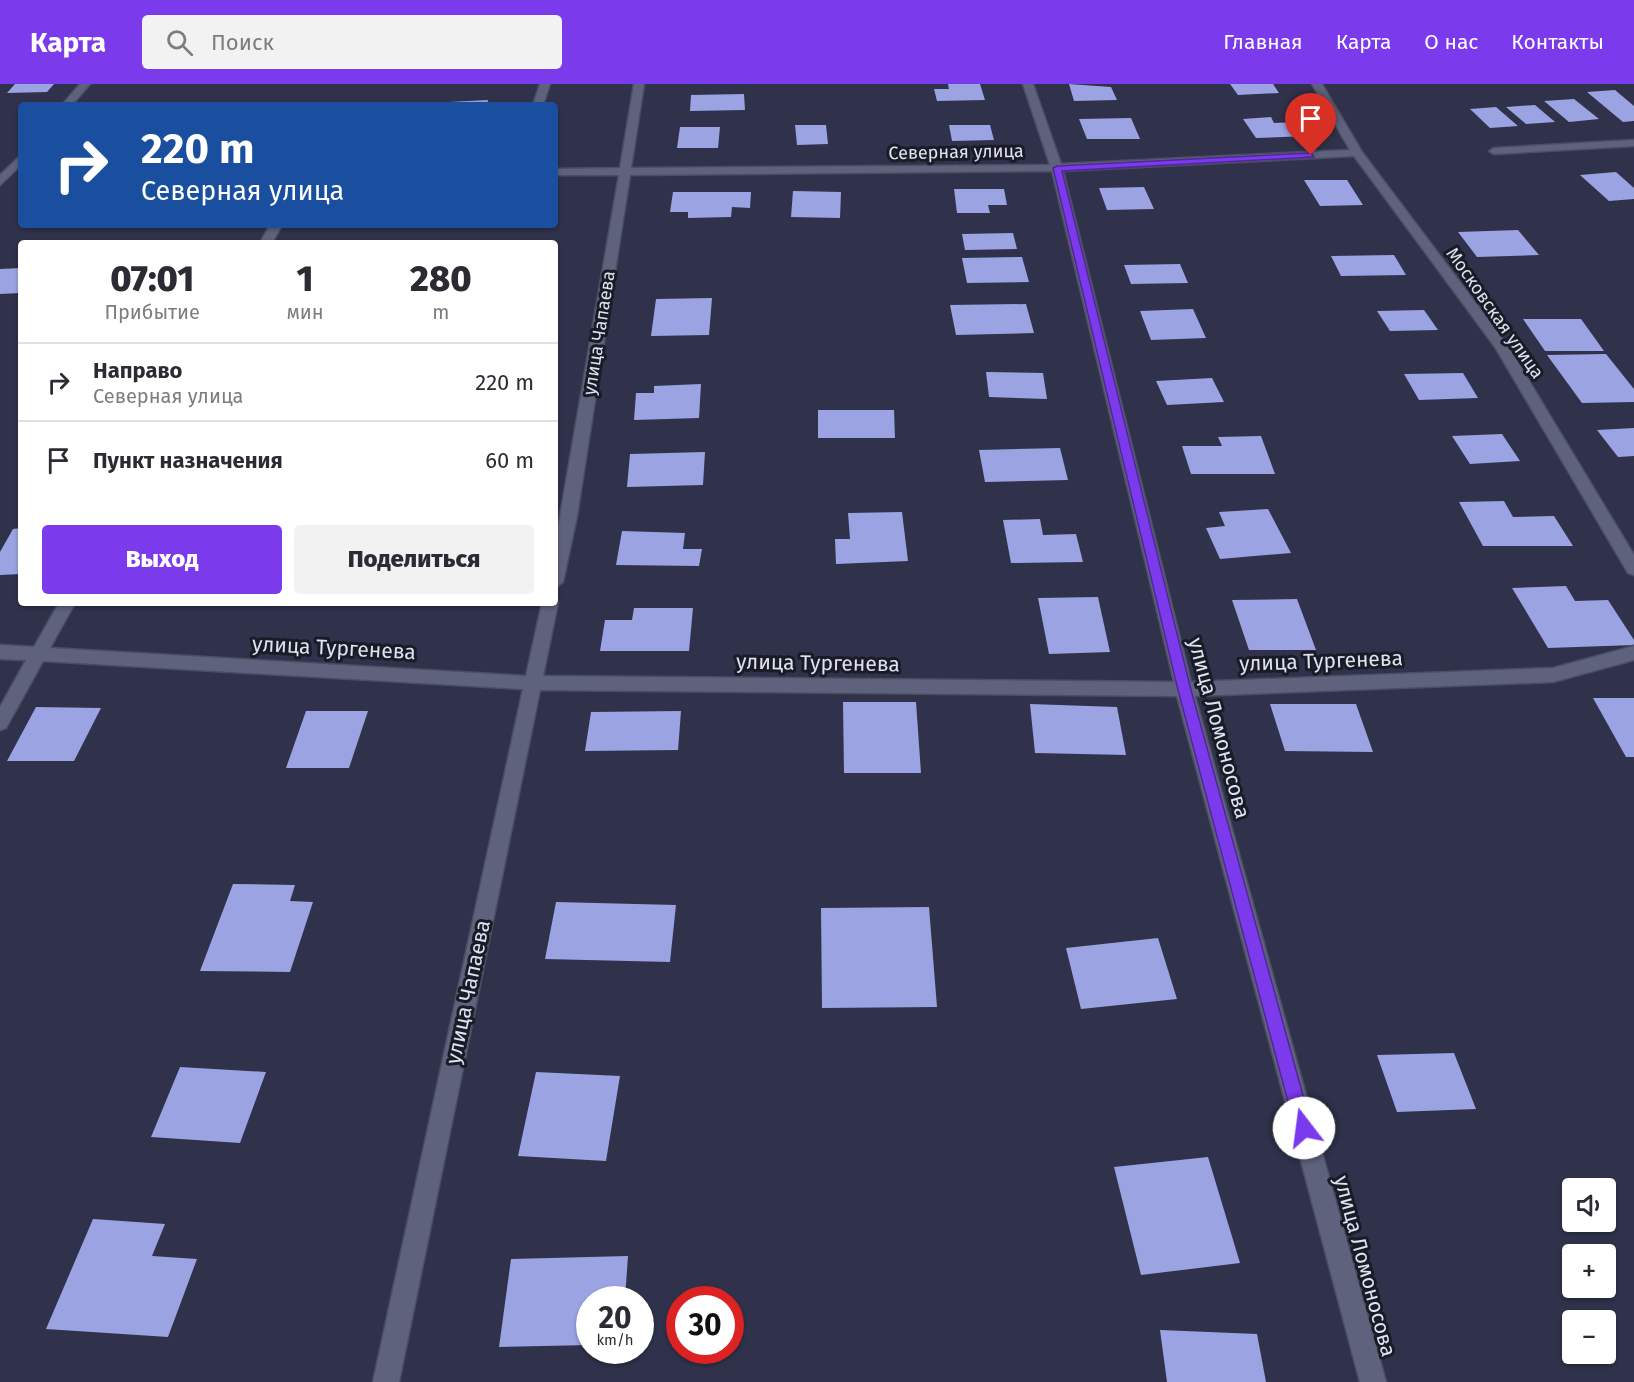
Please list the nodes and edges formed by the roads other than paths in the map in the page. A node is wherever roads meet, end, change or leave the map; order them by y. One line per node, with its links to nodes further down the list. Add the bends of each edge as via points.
1 (86, 84): 6 (street)
2 (545, 84): 7 (street)
3 (639, 84): 14 (street, улица Чапаева)
4 (1028, 84): 12 (street, улица Ломоносова)
5 (1317, 84): 10 (street, Московская улица)
6 (70, 102)
7 (539, 102)
8 (1634, 143): 9 (street)
9 (1494, 151)
10 (1357, 153): 12 (street, Северная улица); 17 (street, Московская улица, via 1501,346)
11 (18, 162): 15 (street)
12 (1057, 168): 14 (street, Северная улица); 24 (street, улица Ломоносова)
13 (558, 172): 14 (street, Северная улица)
14 (626, 173): 16 (street, улица Чапаева)
15 (4, 183)
16 (558, 568)
17 (1634, 569)
18 (65, 606): 21 (street)
19 (549, 606): 23 (street, улица Чапаева)
20 (0, 652): 21 (street, улица Тургенева)
21 (39, 653): 23 (street, улица Тургенева); 25 (street)
22 (1634, 653): 24 (street, улица Тургенева, via 1553,675)
23 (533, 683): 24 (street, улица Тургенева); 26 (street, улица Чапаева)
24 (1184, 690): 27 (street, улица Ломоносова)
25 (0, 723)
26 (386, 1382)
27 (1373, 1382)

